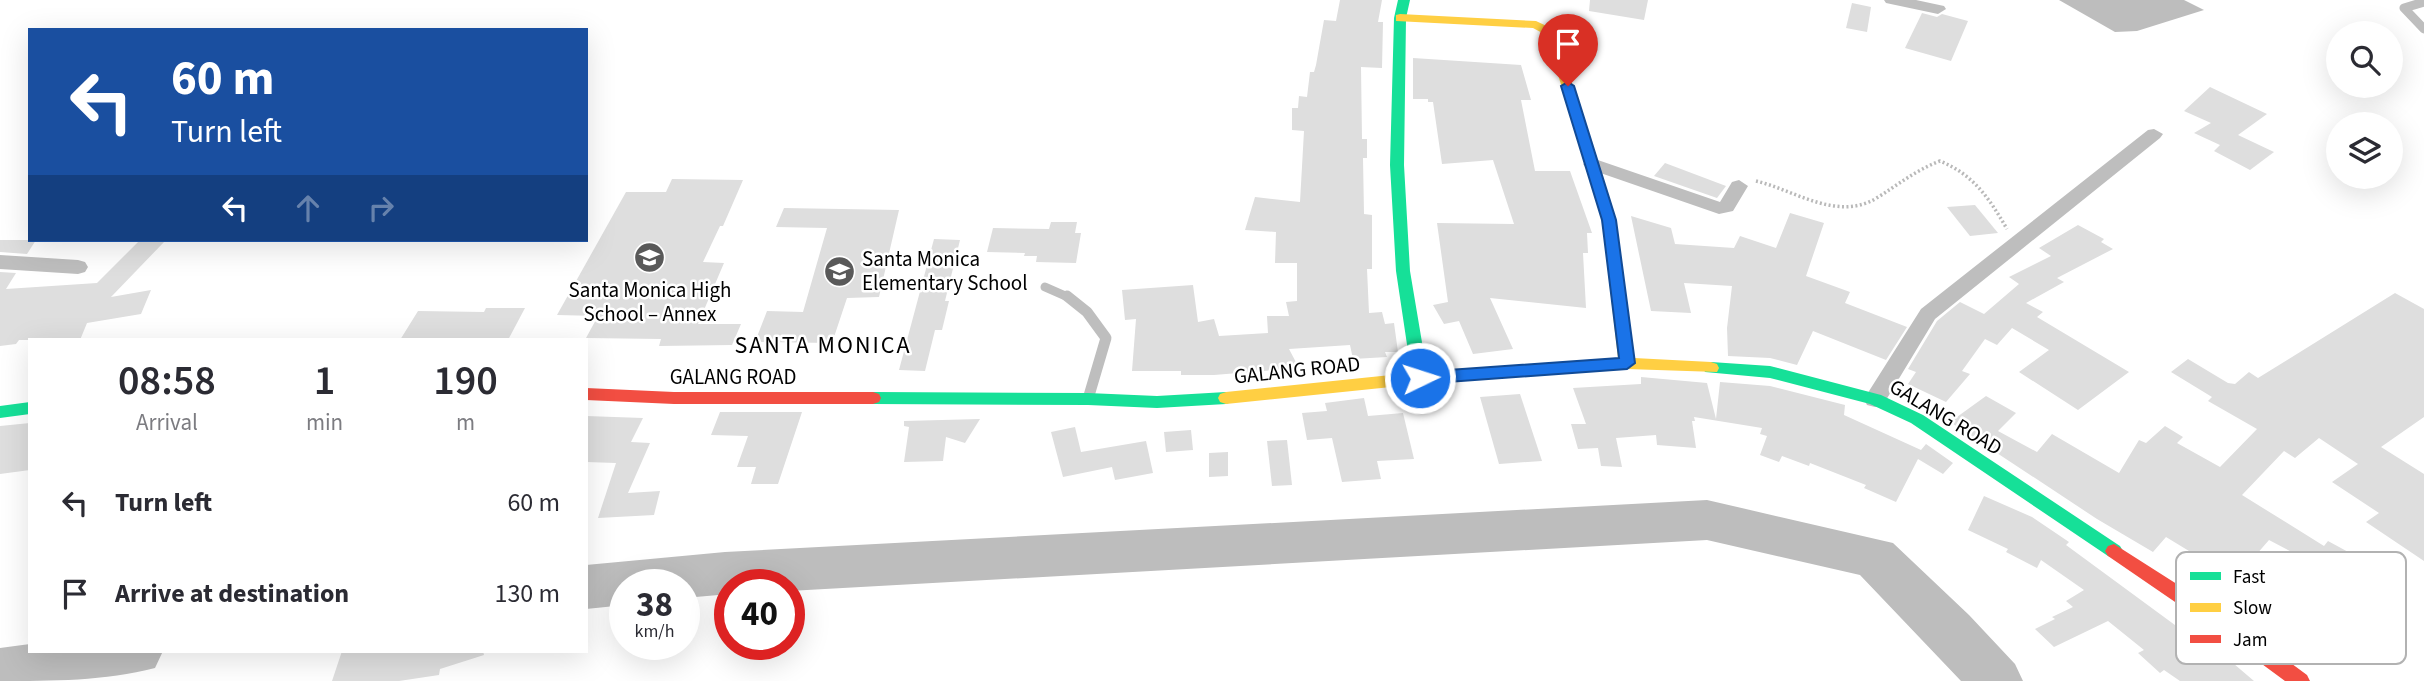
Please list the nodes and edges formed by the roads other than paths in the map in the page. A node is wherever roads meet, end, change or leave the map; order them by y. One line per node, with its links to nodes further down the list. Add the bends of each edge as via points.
1 (1404, 0): 5 (street)
2 (1892, 0): 4 (street)
3 (2424, 2): 6 (lane, via 2404,8)
4 (1938, 9)
5 (1400, 18): 8 (street, via 1536,25 1552,33); 14 (street, via 1397,178 1403,271)
6 (2424, 29)
7 (2154, 134): 17 (street, via 1928,314)
8 (1592, 164): 9 (street, via 1719,208 1726,207); 13 (street, via 1609,220)
9 (1738, 187)
10 (0, 262): 11 (street)
11 (78, 267)
12 (1045, 287): 16 (lane, via 1069,294 1106,338)
13 (1627, 363): 14 (street, GALANG ROAD); 17 (street, GALANG ROAD, via 1770,372)
14 (1420, 378): 16 (street, GALANG ROAD, via 1273,395 1157,402)
15 (588, 394): 16 (street, GALANG ROAD)
16 (1087, 398)
17 (1875, 399): 20 (street, GALANG ROAD, via 1917,419)
18 (28, 408): 19 (street)
19 (0, 412)
20 (2176, 592)
21 (2278, 664): 22 (street, GALANG ROAD)
22 (2301, 681)

